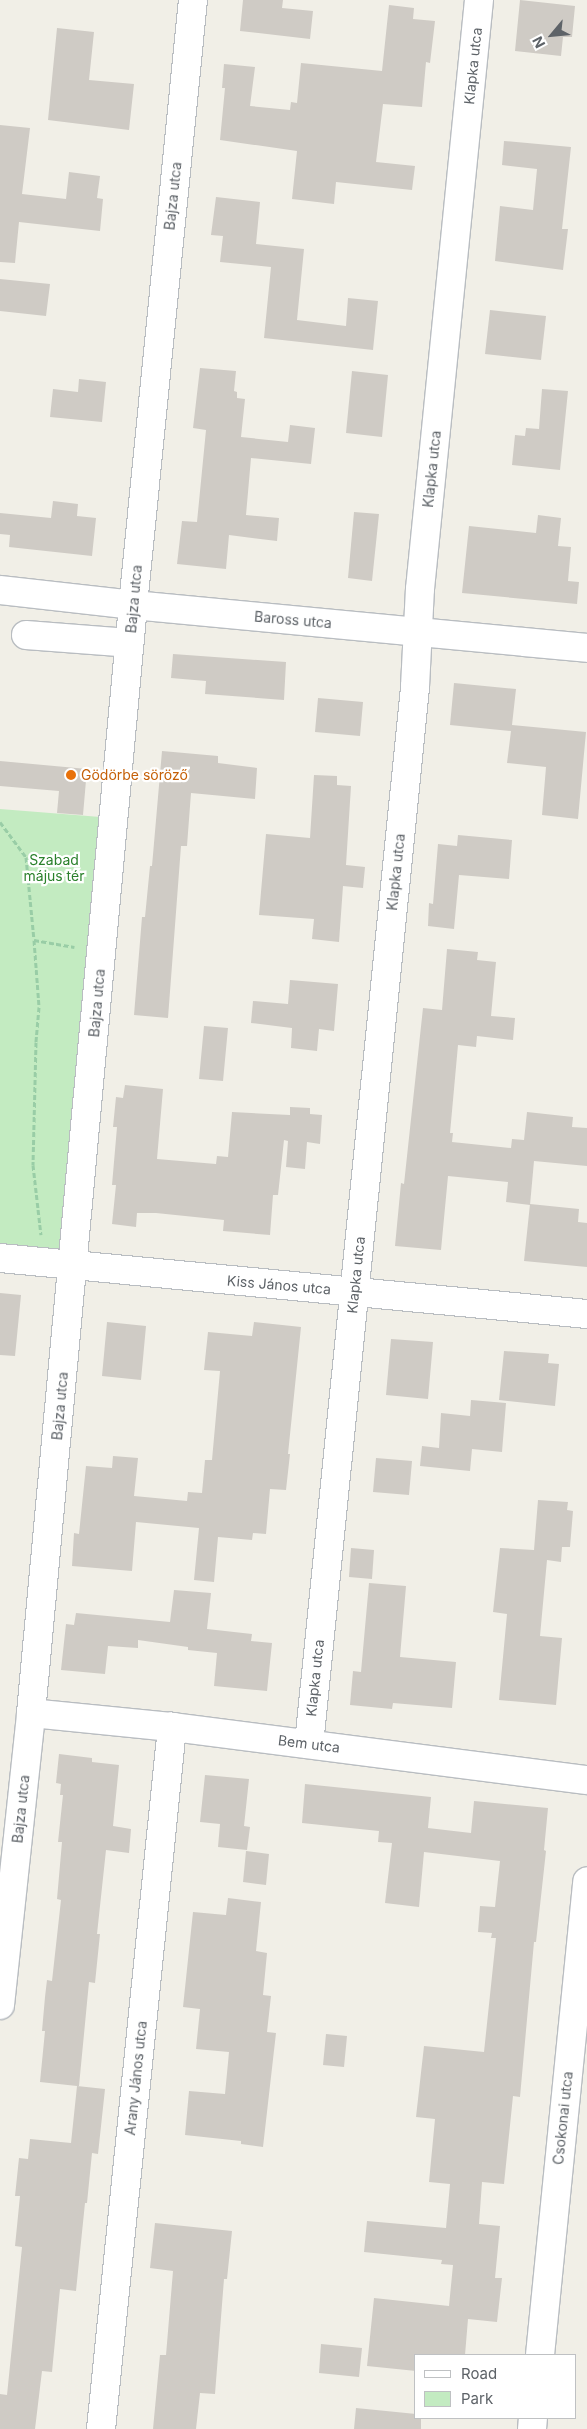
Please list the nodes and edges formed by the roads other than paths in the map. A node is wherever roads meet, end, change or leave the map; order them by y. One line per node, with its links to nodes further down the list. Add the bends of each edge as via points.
1 (193, 0): 4 (street, Bajza utca)
2 (479, 0): 5 (street, Klapka utca)
3 (0, 590): 4 (street, Baross utca)
4 (133, 605): 5 (street, Baross utca); 7 (street, Bajza utca)
5 (418, 631): 8 (street, Baross utca); 11 (street, Klapka utca)
6 (26, 634): 7 (street)
7 (129, 643): 10 (street, Bajza utca)
8 (587, 648)
9 (0, 1258): 10 (street, Kiss János utca)
10 (73, 1266): 11 (street, Kiss János utca); 13 (street, Bajza utca)
11 (354, 1292): 12 (street, Kiss János utca); 15 (street, Klapka utca)
12 (587, 1314)
13 (31, 1713): 14 (street, Bem utca); 18 (street, Bajza utca)
14 (172, 1727): 15 (street, Bem utca); 20 (street, Arany János utca)
15 (309, 1744): 16 (street, Bem utca)
16 (587, 1780)
17 (587, 1881): 19 (street, Csokonai utca)
18 (0, 2006)
19 (540, 2354)
20 (101, 2429)

